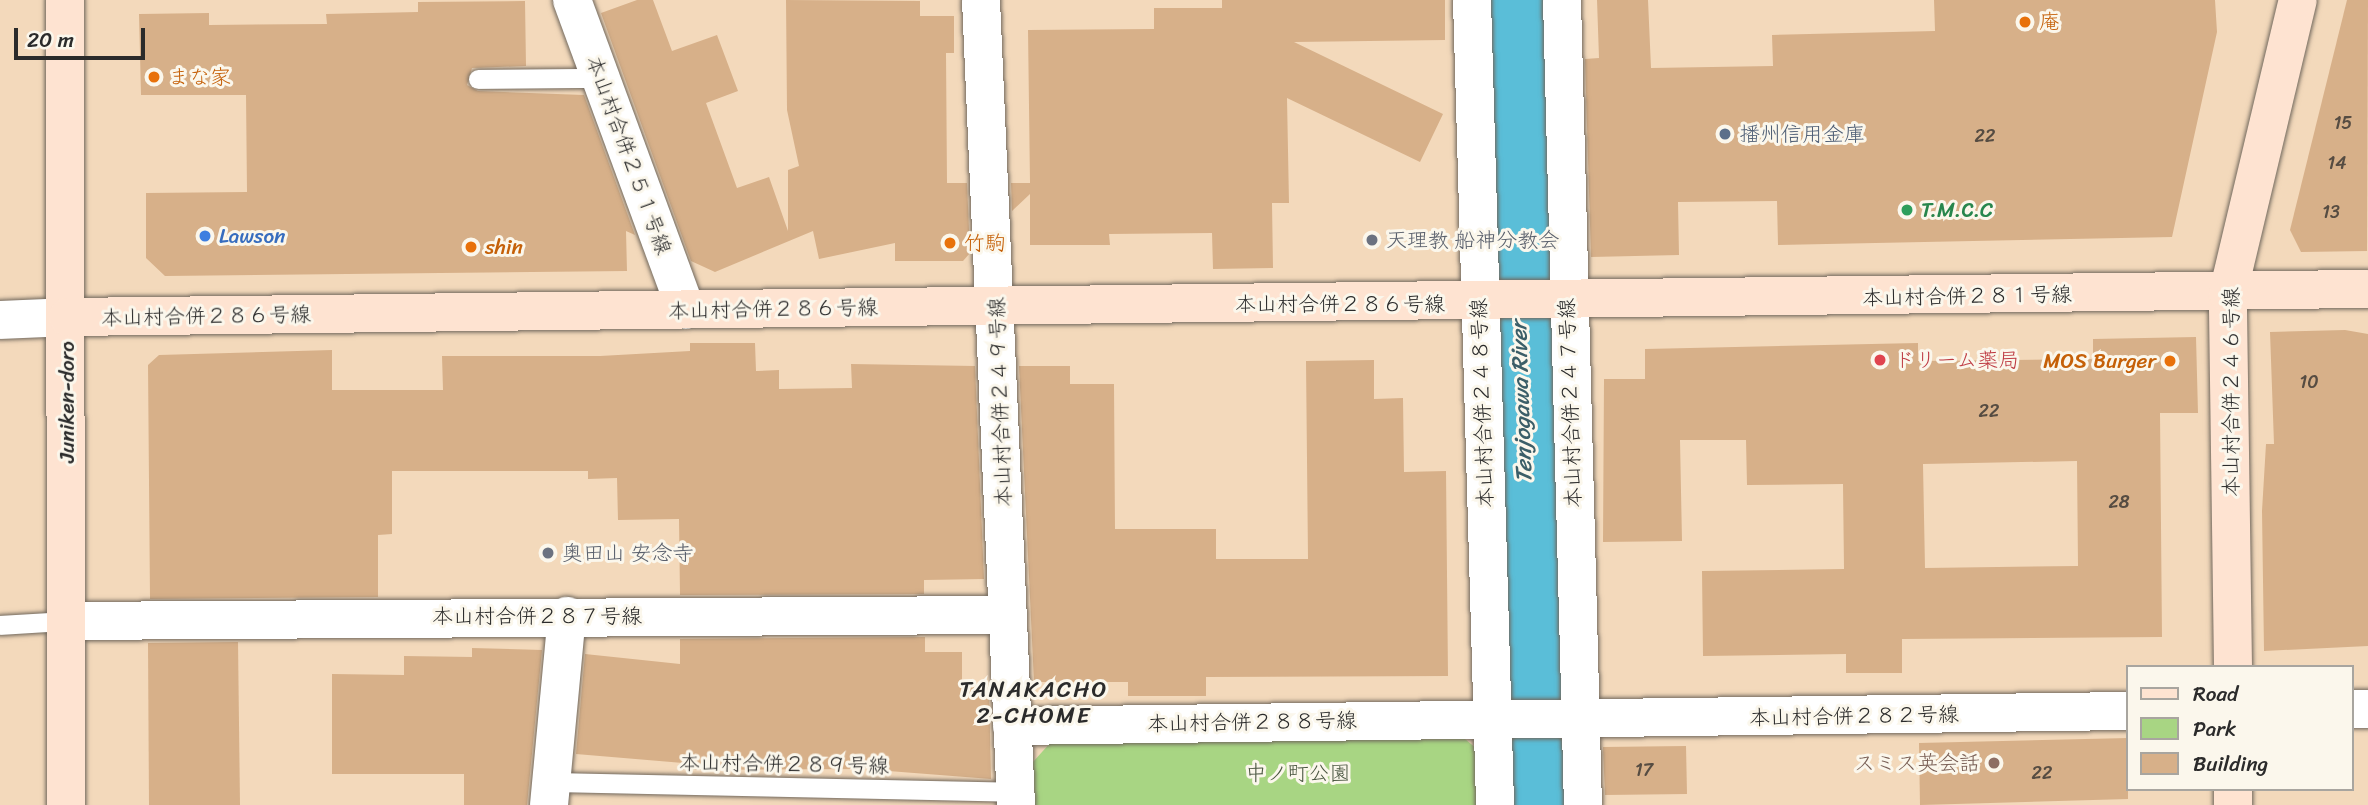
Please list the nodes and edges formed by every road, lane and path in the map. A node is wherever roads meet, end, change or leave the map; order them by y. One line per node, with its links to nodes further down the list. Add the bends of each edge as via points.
1 (65, 0): 15 (street, Juniken-doro)
2 (572, 0): 7 (street, 本山村合併２５１号線)
3 (981, 0): 13 (street, 本山村合併２４９号線)
4 (1472, 0): 12 (street, 本山村合併２４８号線)
5 (1562, 0): 11 (street, 本山村合併２４７号線)
6 (2298, 0): 10 (street, 本山村合併２４６号線)
7 (599, 78): 8 (lane); 14 (street, 本山村合併２５１号線)
8 (478, 79)
9 (2368, 289): 10 (street, 本山村合併２８１号線)
10 (2228, 293): 11 (street, 本山村合併２８１号線); 21 (street, 本山村合併２４６号線)
11 (1566, 300): 12 (street, 本山村合併２８１号線); 24 (street, 本山村合併２４７号線)
12 (1479, 303): 13 (street, 本山村合併２８６号線); 23 (street, 本山村合併２４８号線)
13 (998, 306): 14 (street, 本山村合併２８６号線); 17 (street, 本山村合併２４９号線)
14 (686, 310): 15 (street, 本山村合併２８６号線)
15 (68, 317): 16 (street); 19 (street, Juniken-doro)
16 (0, 320)
17 (1007, 615): 18 (street, 本山村合併２８７号線); 25 (street, 本山村合併２４９号線)
18 (567, 616): 19 (street, 本山村合併２８７号線); 26 (street)
19 (66, 621): 20 (lane); 28 (street, Juniken-doro)
20 (0, 625)
21 (2233, 665)
22 (2126, 711): 24 (street, 本山村合併２８２号線)
23 (1492, 717): 24 (street, 本山村合併２８２号線); 25 (street, 本山村合併２８８号線); 29 (street, 本山村合併２４８号線)
24 (1580, 720): 30 (street, 本山村合併２４７号線)
25 (1012, 726): 27 (street, 本山村合併２４９号線)
26 (550, 794): 27 (lane, 本山村合併２８９号線)
27 (1016, 798)
28 (66, 805)
29 (1495, 805)
30 (1583, 805)

